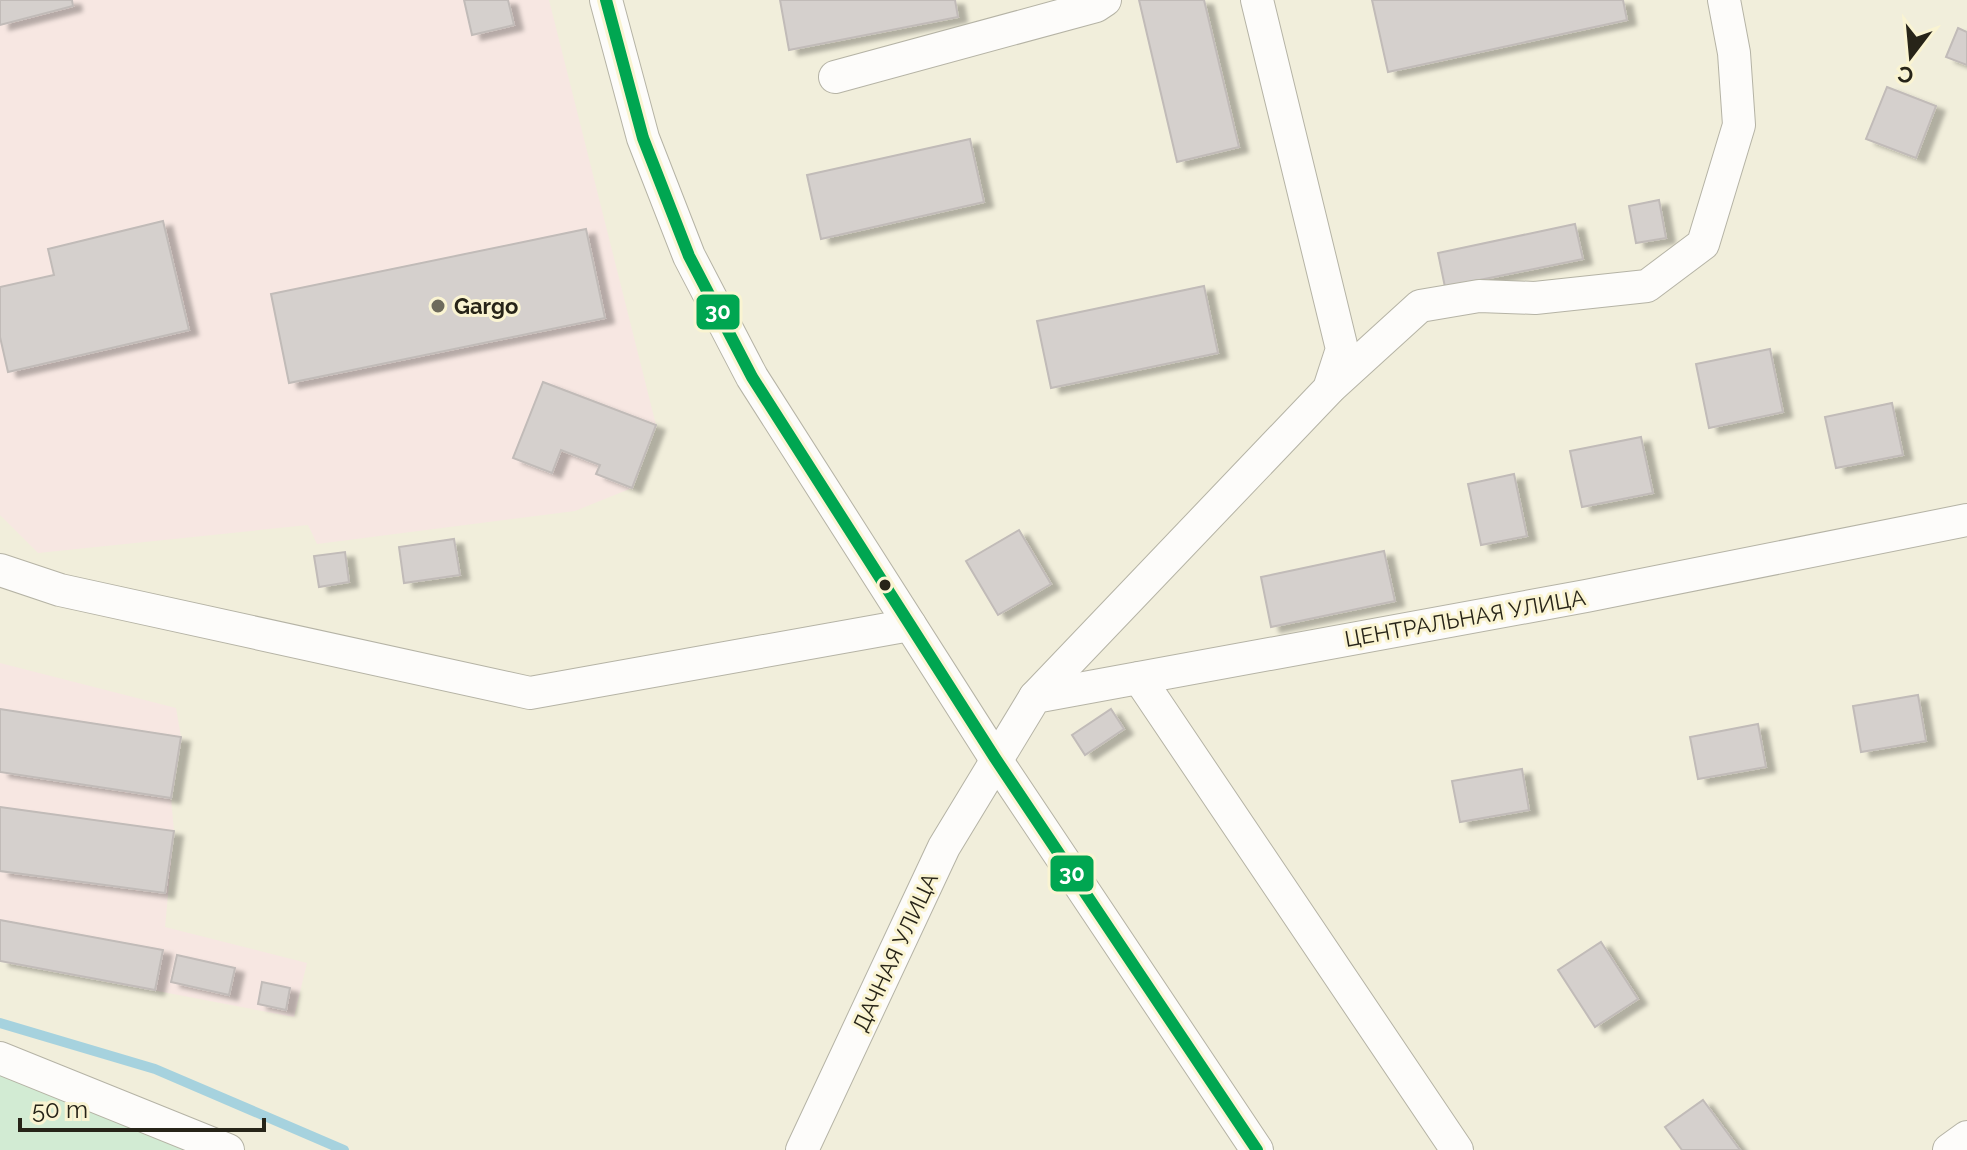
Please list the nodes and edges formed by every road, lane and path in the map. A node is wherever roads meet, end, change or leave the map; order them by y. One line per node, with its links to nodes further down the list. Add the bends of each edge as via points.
1 (606, 0): 10 (street, via 643,138 689,256 752,377)
2 (1105, 0): 5 (street, via 1096,6)
3 (1257, 0): 7 (street, via 1342,349)
4 (1724, 0): 7 (street, via 1739,125 1703,244 1647,286 1535,298 1479,296 1420,306)
5 (1018, 13): 6 (street)
6 (835, 77)
7 (1329, 389): 12 (street)
8 (1967, 520): 11 (street, ЦЕНТРАЛЬНАЯ УЛИЦА)
9 (0, 570): 10 (street, via 60,590 530,693)
10 (910, 625): 13 (street)
11 (1139, 678): 12 (street, ЦЕНТРАЛЬНАЯ УЛИЦА); 19 (street)
12 (1035, 697): 13 (street)
13 (995, 758): 17 (street, ДАЧНАЯ УЛИЦА, via 944,847); 18 (street)
14 (0, 1058): 16 (street)
15 (1967, 1137): 20 (street)
16 (228, 1150)
17 (802, 1150)
18 (1257, 1150)
19 (1457, 1150)
20 (1949, 1150)

